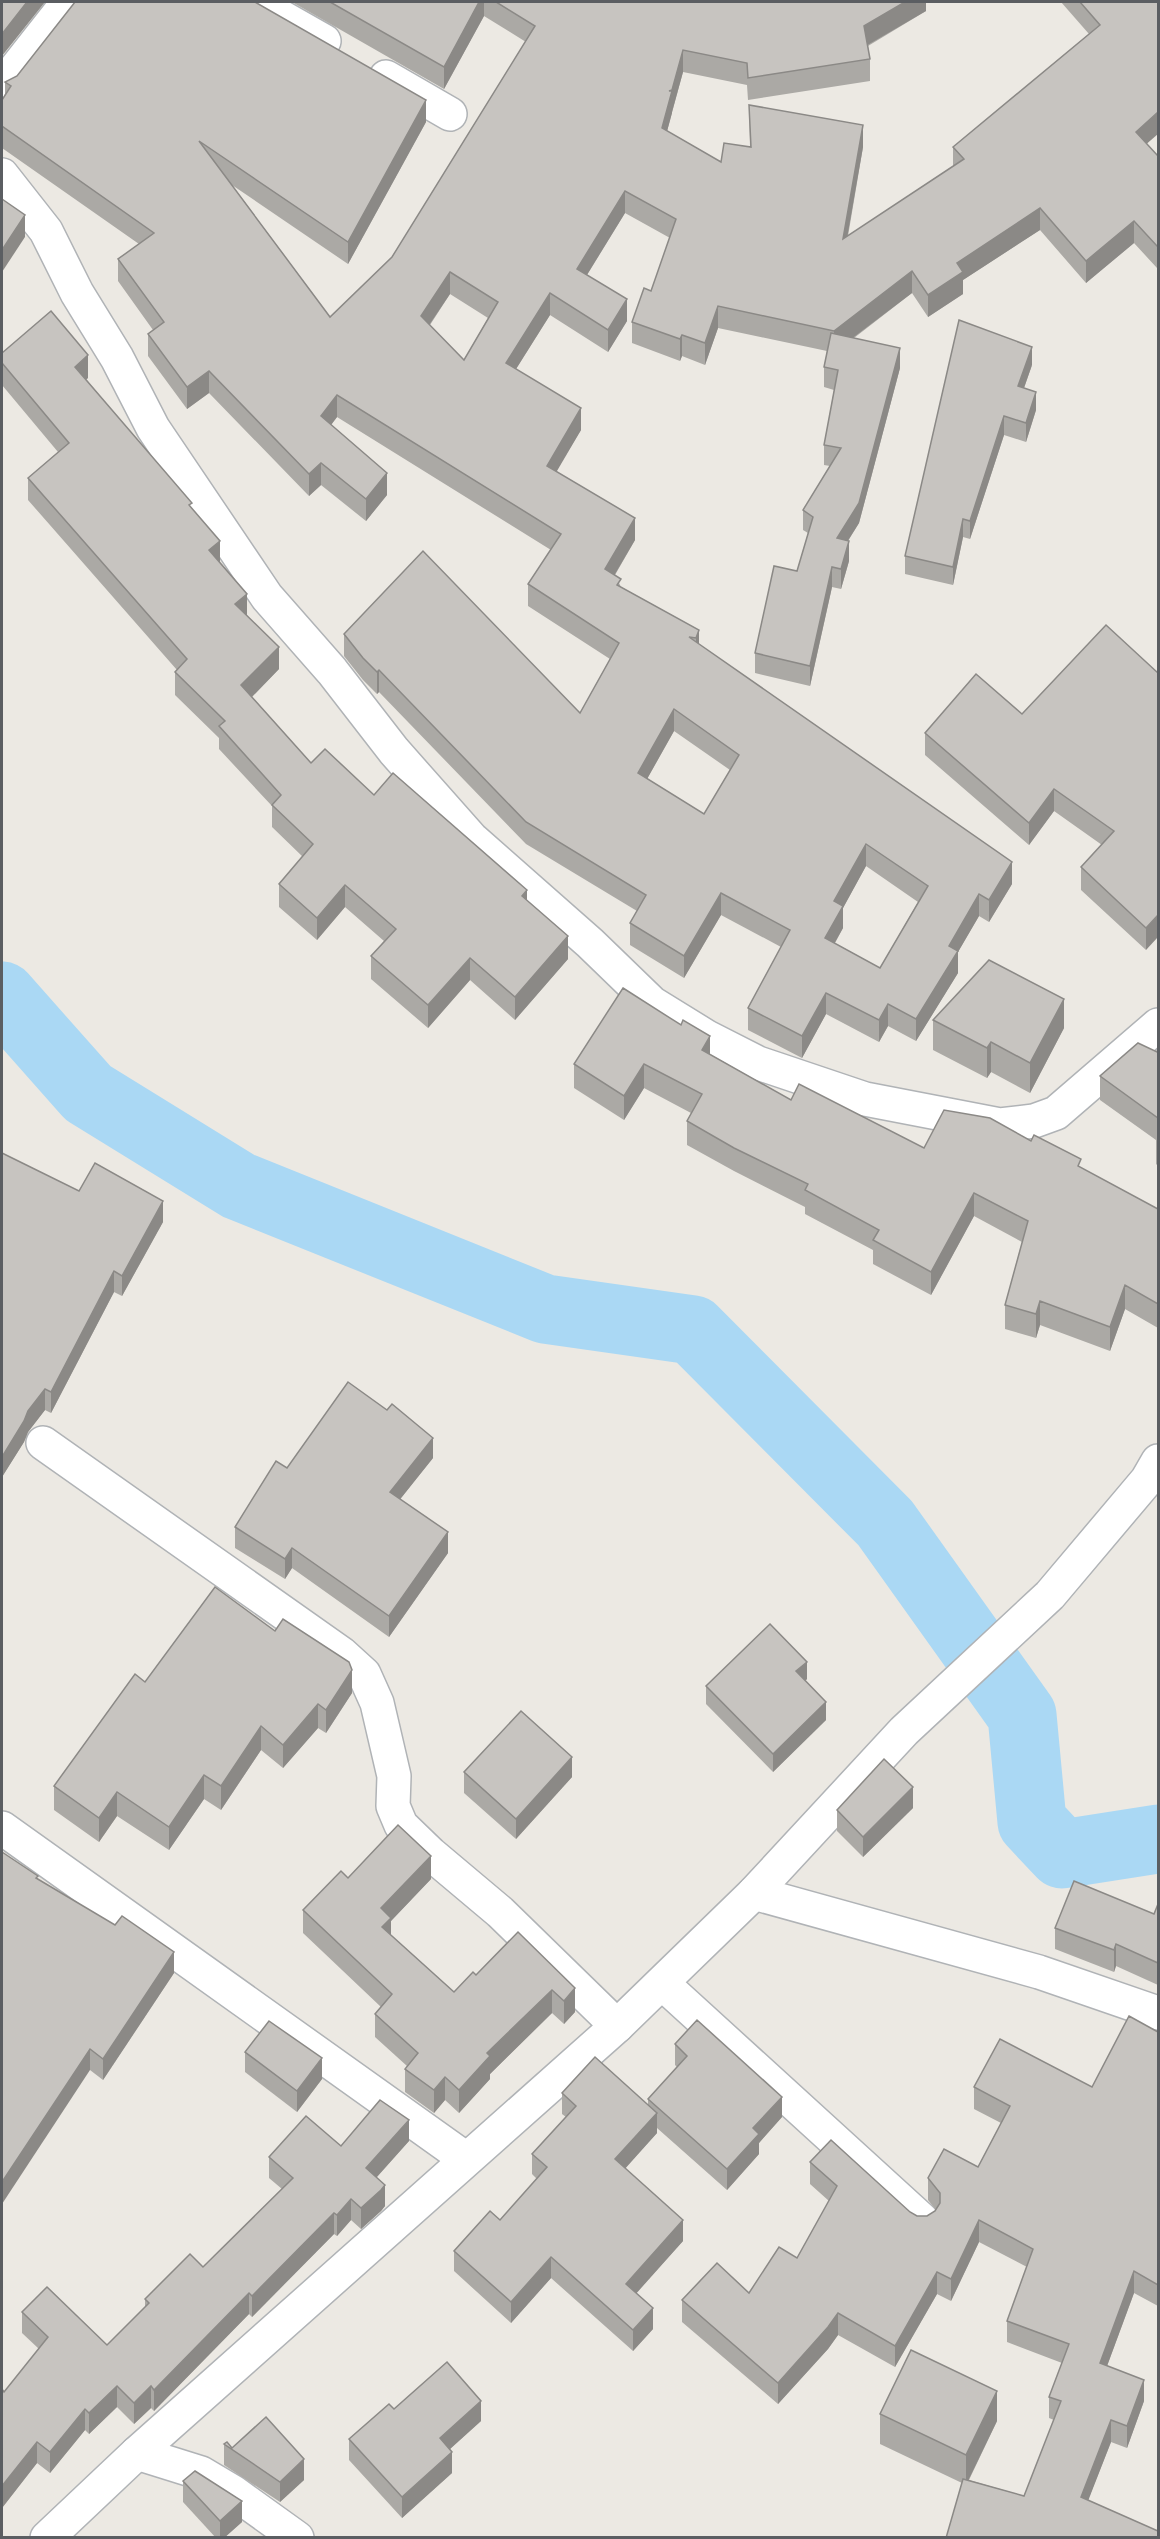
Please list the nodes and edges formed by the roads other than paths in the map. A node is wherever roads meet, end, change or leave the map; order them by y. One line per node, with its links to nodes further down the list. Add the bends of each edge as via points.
1 (69, 2): 3 (street)
2 (255, 2): 4 (street)
3 (2, 86)
4 (450, 114)
5 (2, 175): 6 (street, via 46,231 76,293 117,358 153,428 267,597 471,837 652,1003 758,1063 866,1099 1000,1125 1034,1121 1056,1113)
6 (1158, 1024)
7 (43, 1443): 13 (street, via 342,1654 364,1674 377,1703 393,1776 393,1806 401,1825 500,1912)
8 (1158, 1461): 10 (street, via 1147,1480 1050,1595 904,1731)
9 (2, 1828): 14 (street)
10 (754, 1893): 11 (street); 12 (street, via 1039,1972)
11 (662, 1983): 13 (street); 15 (street)
12 (1158, 2013)
13 (617, 2026): 14 (street)
14 (466, 2159): 16 (street)
15 (922, 2220)
16 (137, 2453): 17 (street); 18 (street, via 201,2474)
17 (47, 2538)
18 (297, 2538)

